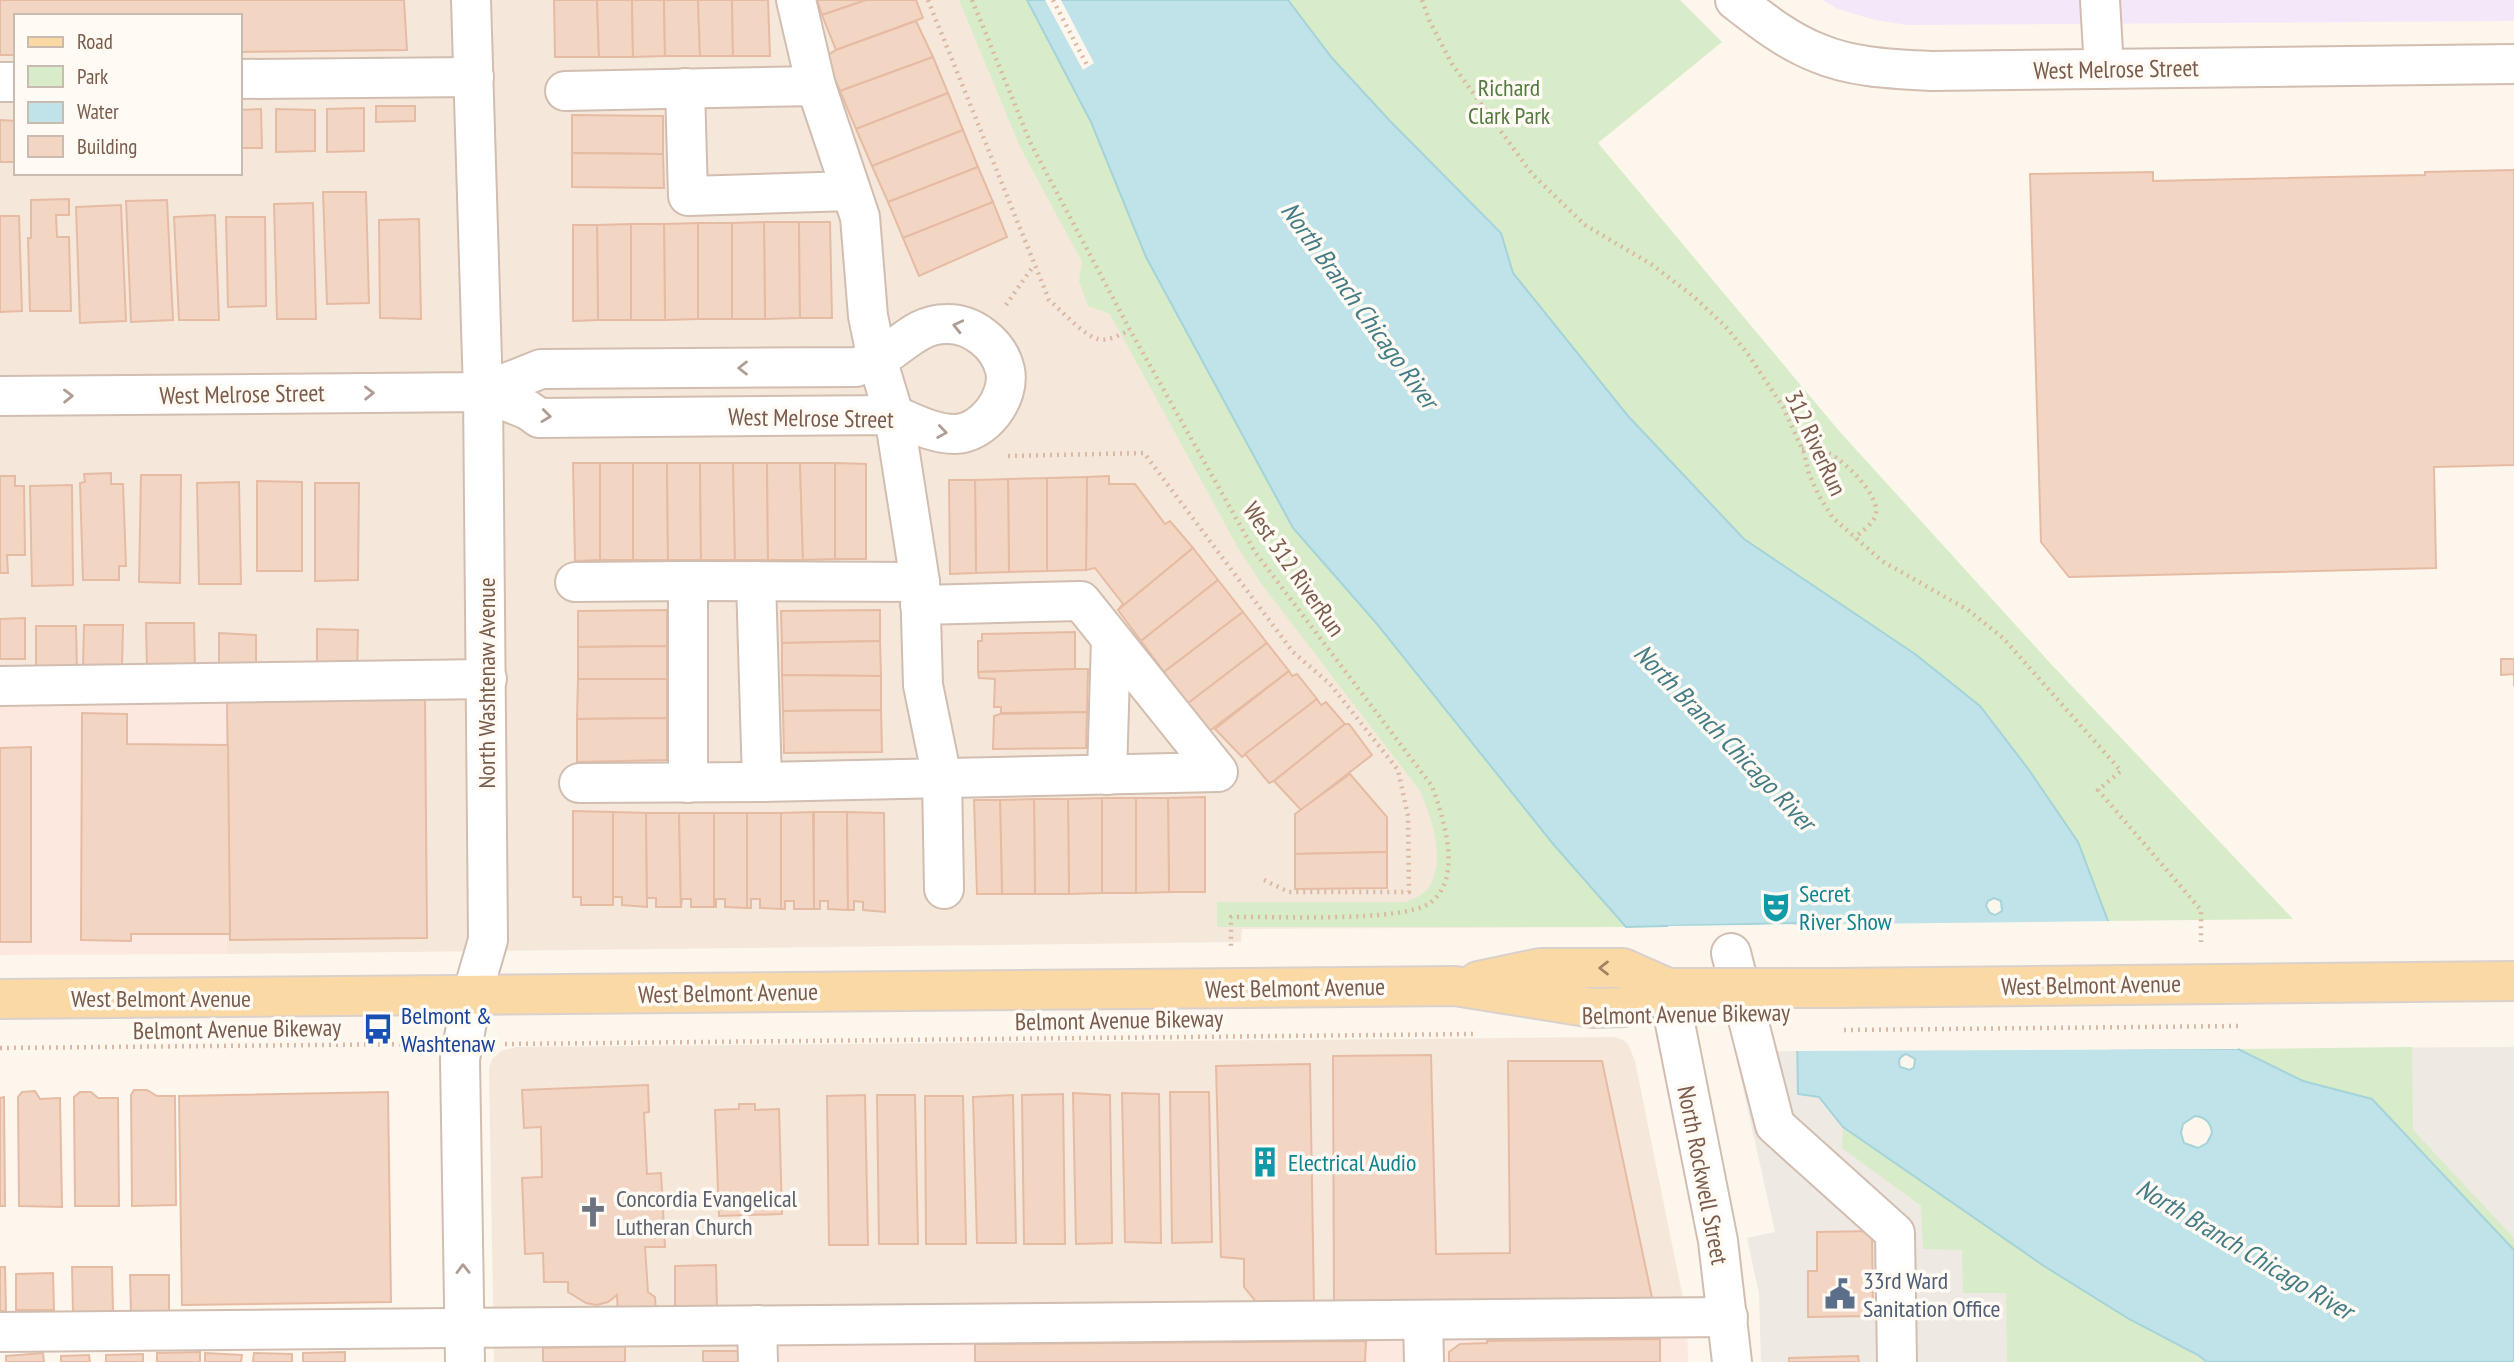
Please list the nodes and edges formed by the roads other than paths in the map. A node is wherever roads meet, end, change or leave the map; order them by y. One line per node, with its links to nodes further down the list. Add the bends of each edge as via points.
1 (471, 0): 7 (street, North Washtenaw Avenue)
2 (796, 0): 9 (street)
3 (1735, 0): 6 (street, West Melrose Street, via 1775,31 1819,54 1876,68)
4 (2100, 0): 6 (street)
5 (2514, 64): 6 (street, West Melrose Street)
6 (2104, 69)
7 (474, 77): 8 (street); 14 (street, North Washtenaw Avenue)
8 (242, 79)
9 (816, 86): 10 (street); 12 (street)
10 (685, 88): 11 (street); 12 (street, via 688,196)
11 (565, 90)
12 (851, 191): 13 (street, via 860,217 868,316)
13 (877, 359): 14 (street, West Melrose Street, one-way to 14, via 856,367 541,369); 16 (street); 16 (street, West Melrose Street, one-way to 13, via 932,431 957,434 974,429 988,418 1005,388 1005,370 984,337 967,327 947,324 927,327)
14 (483, 392): 15 (street, West Melrose Street, one-way to 14); 16 (street, West Melrose Street, one-way to 16, via 538,418); 22 (street, North Washtenaw Avenue)
15 (0, 396)
16 (894, 415): 20 (street)
17 (688, 581): 18 (street); 19 (street); 28 (street)
18 (757, 581): 20 (street); 26 (street)
19 (575, 583)
20 (920, 594): 21 (street, via 1081,601); 25 (street, via 923,685)
21 (1111, 639): 24 (street); 24 (street, via 1218,772)
22 (487, 679): 23 (street); 33 (street, North Washtenaw Avenue, via 488,940)
23 (0, 686)
24 (1107, 775): 25 (street)
25 (942, 778): 26 (street); 29 (street)
26 (762, 782): 28 (street)
27 (579, 783): 28 (street)
28 (688, 783)
29 (944, 889)
30 (1731, 953): 42 (street, via 1775,1125 1895,1233)
31 (2514, 981): 32 (main road, West Belmont Avenue, bridge)
32 (1685, 988): 33 (main road, West Belmont Avenue, via 1624,1007 1593,1009 1455,986); 35 (street, North Rockwell Street, via 1681,1062 1718,1241)
33 (472, 995): 34 (main road, West Belmont Avenue); 39 (street, North Washtenaw Avenue, one-way to 33, via 460,1076)
34 (0, 999)
35 (1728, 1317): 36 (street); 41 (street, North Rockwell Street)
36 (1423, 1320): 38 (street); 40 (street)
37 (0, 1332): 39 (street)
38 (757, 1344): 39 (street)
39 (464, 1345)
40 (1424, 1362)
41 (1732, 1362)
42 (1897, 1362)

